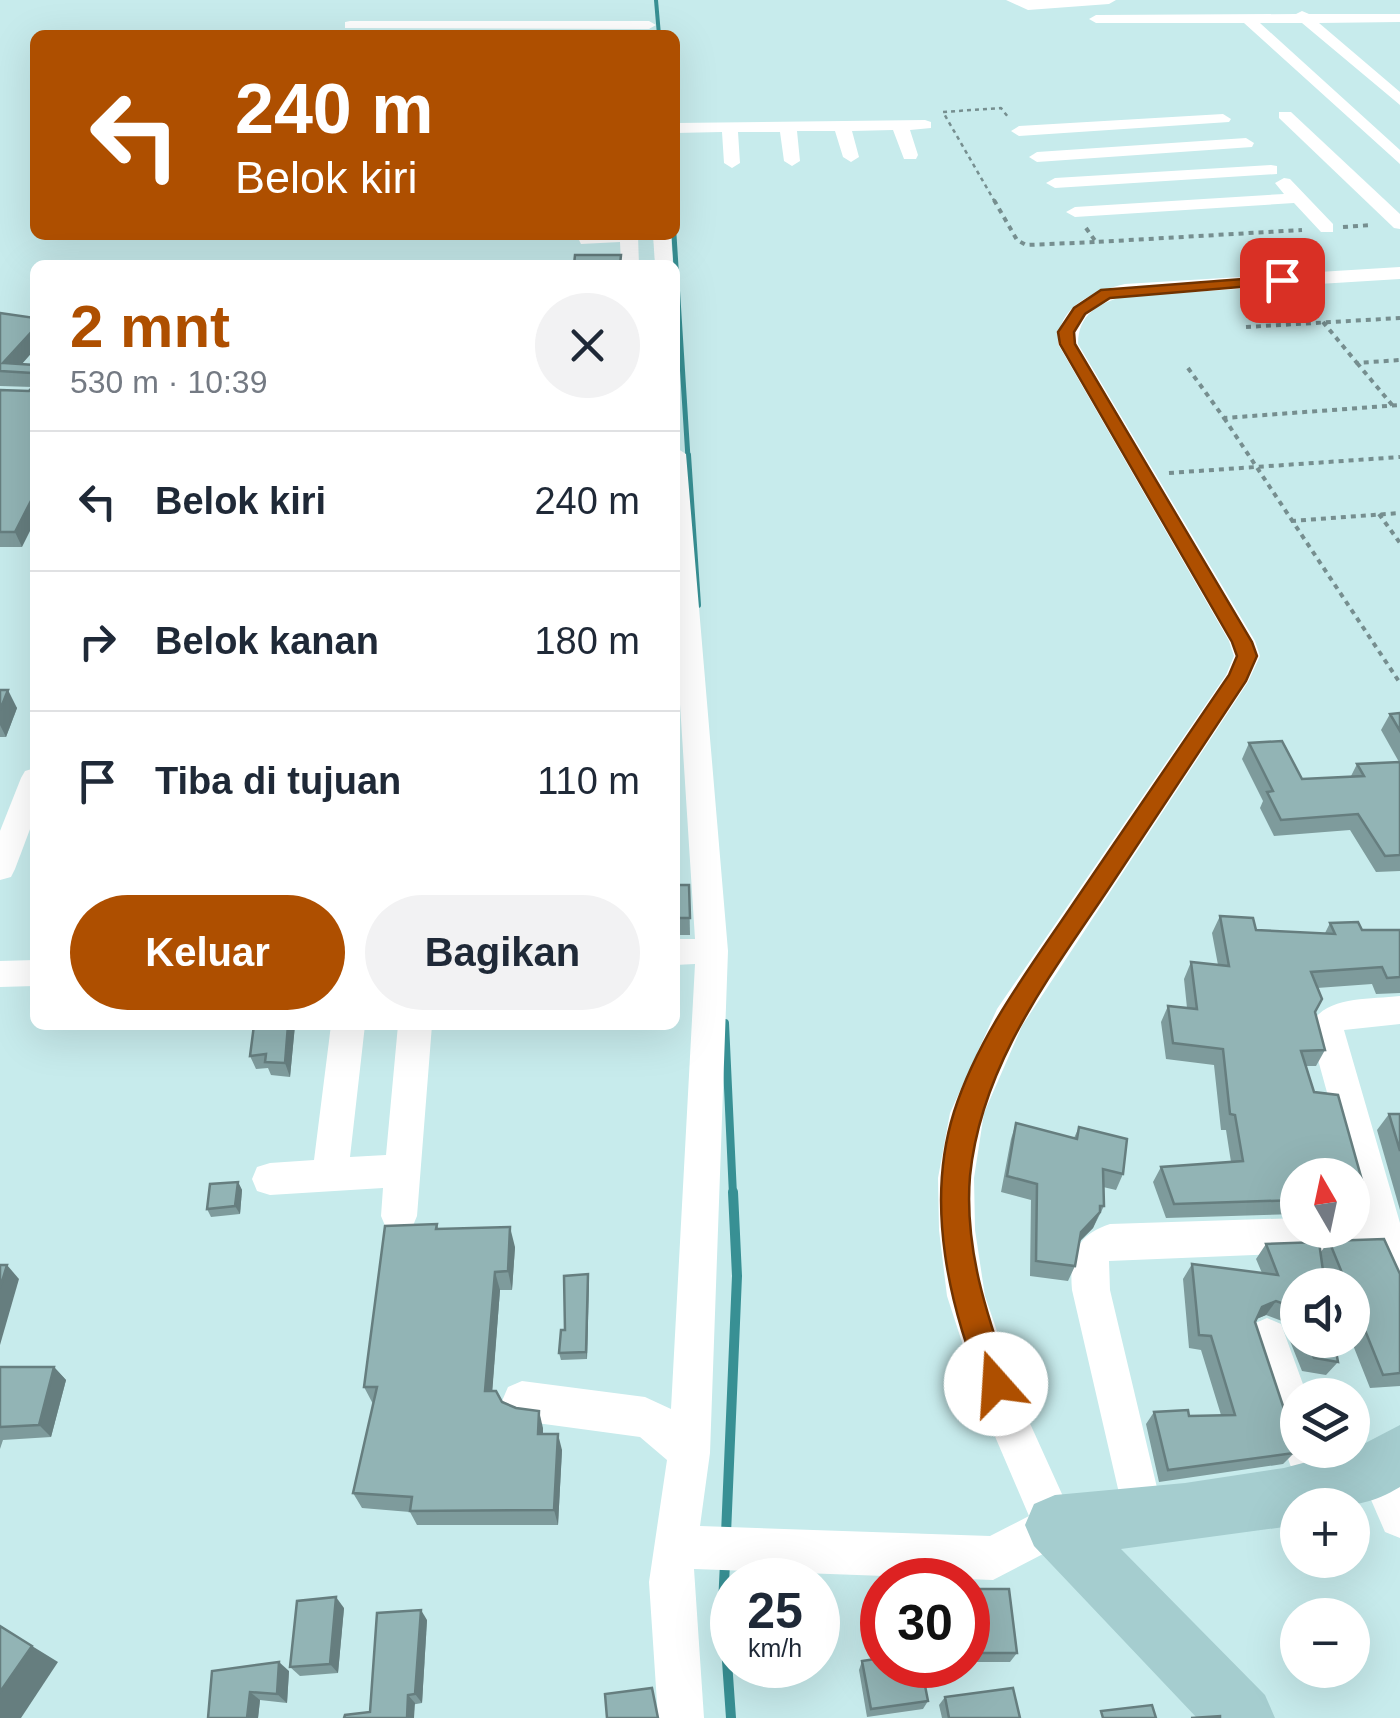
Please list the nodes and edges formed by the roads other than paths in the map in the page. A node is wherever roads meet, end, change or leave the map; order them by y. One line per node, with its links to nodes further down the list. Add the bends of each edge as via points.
1 (1013, 0): 5 (street, via 1028,6)
2 (1109, 0): 5 (street)
3 (1285, 0): 9 (street)
4 (1346, 0): 10 (street)
5 (1087, 4): 7 (street)
6 (1400, 18): 10 (street)
7 (1096, 19): 8 (street); 19 (street)
8 (1248, 19): 9 (street); 21 (street)
9 (1306, 19): 10 (street); 23 (street)
10 (1370, 20): 18 (street)
11 (351, 24): 12 (street)
12 (402, 24): 13 (street)
13 (452, 24): 14 (street)
14 (502, 24): 15 (street)
15 (549, 24): 16 (street)
16 (606, 24): 17 (street)
17 (649, 24)
18 (1385, 32)
19 (1107, 36)
20 (1252, 38): 21 (street)
21 (1270, 38): 24 (street, via 1333,96)
22 (1373, 95): 23 (street)
23 (1398, 96)
24 (1350, 103): 36 (street); 43 (street, via 1285,115)
25 (925, 125): 27 (street)
26 (842, 126): 27 (street); 28 (street); 34 (street)
27 (900, 126): 33 (street)
28 (788, 127): 30 (street); 37 (street)
29 (680, 128): 30 (street)
30 (730, 128): 38 (street)
31 (1019, 131): 32 (street, via 1218,113)
32 (1246, 143): 35 (street); 39 (street)
33 (910, 154)
34 (851, 157)
35 (1037, 157)
36 (1400, 159)
37 (792, 160)
38 (732, 164)
39 (1271, 170): 40 (street); 41 (street)
40 (1055, 183)
41 (1298, 198): 42 (street); 44 (street)
42 (1075, 212)
43 (1400, 224)
44 (1327, 228)
45 (1400, 273): 68 (street, via 1126,290 1106,294 1069,322 1068,344 1247,656 1009,1019 967,1113 956,1178 966,1296 1005,1413)
46 (680, 555): 49 (street)
47 (30, 791): 48 (street)
48 (0, 869)
49 (712, 951): 50 (street); 64 (street)
50 (680, 952)
51 (30, 972): 52 (street)
52 (0, 974)
53 (1400, 1010): 60 (street, via 1333,1018 1326,1027)
54 (347, 1030): 57 (street)
55 (415, 1030): 56 (street)
56 (403, 1170): 57 (street); 59 (street)
57 (330, 1175): 58 (street)
58 (270, 1178)
59 (399, 1216)
60 (1392, 1246): 67 (street, via 1110,1241 1094,1249 1091,1290)
61 (1267, 1337): 62 (street)
62 (1281, 1378)
63 (522, 1400): 64 (street, via 645,1418)
64 (689, 1453): 69 (street)
65 (1312, 1470): 66 (street); 67 (street)
66 (1393, 1480)
67 (1143, 1517): 68 (street)
68 (1054, 1525): 69 (street, via 993,1558); 71 (street)
69 (677, 1547): 70 (street, via 671,1582)
70 (682, 1718)
71 (1242, 1718)

